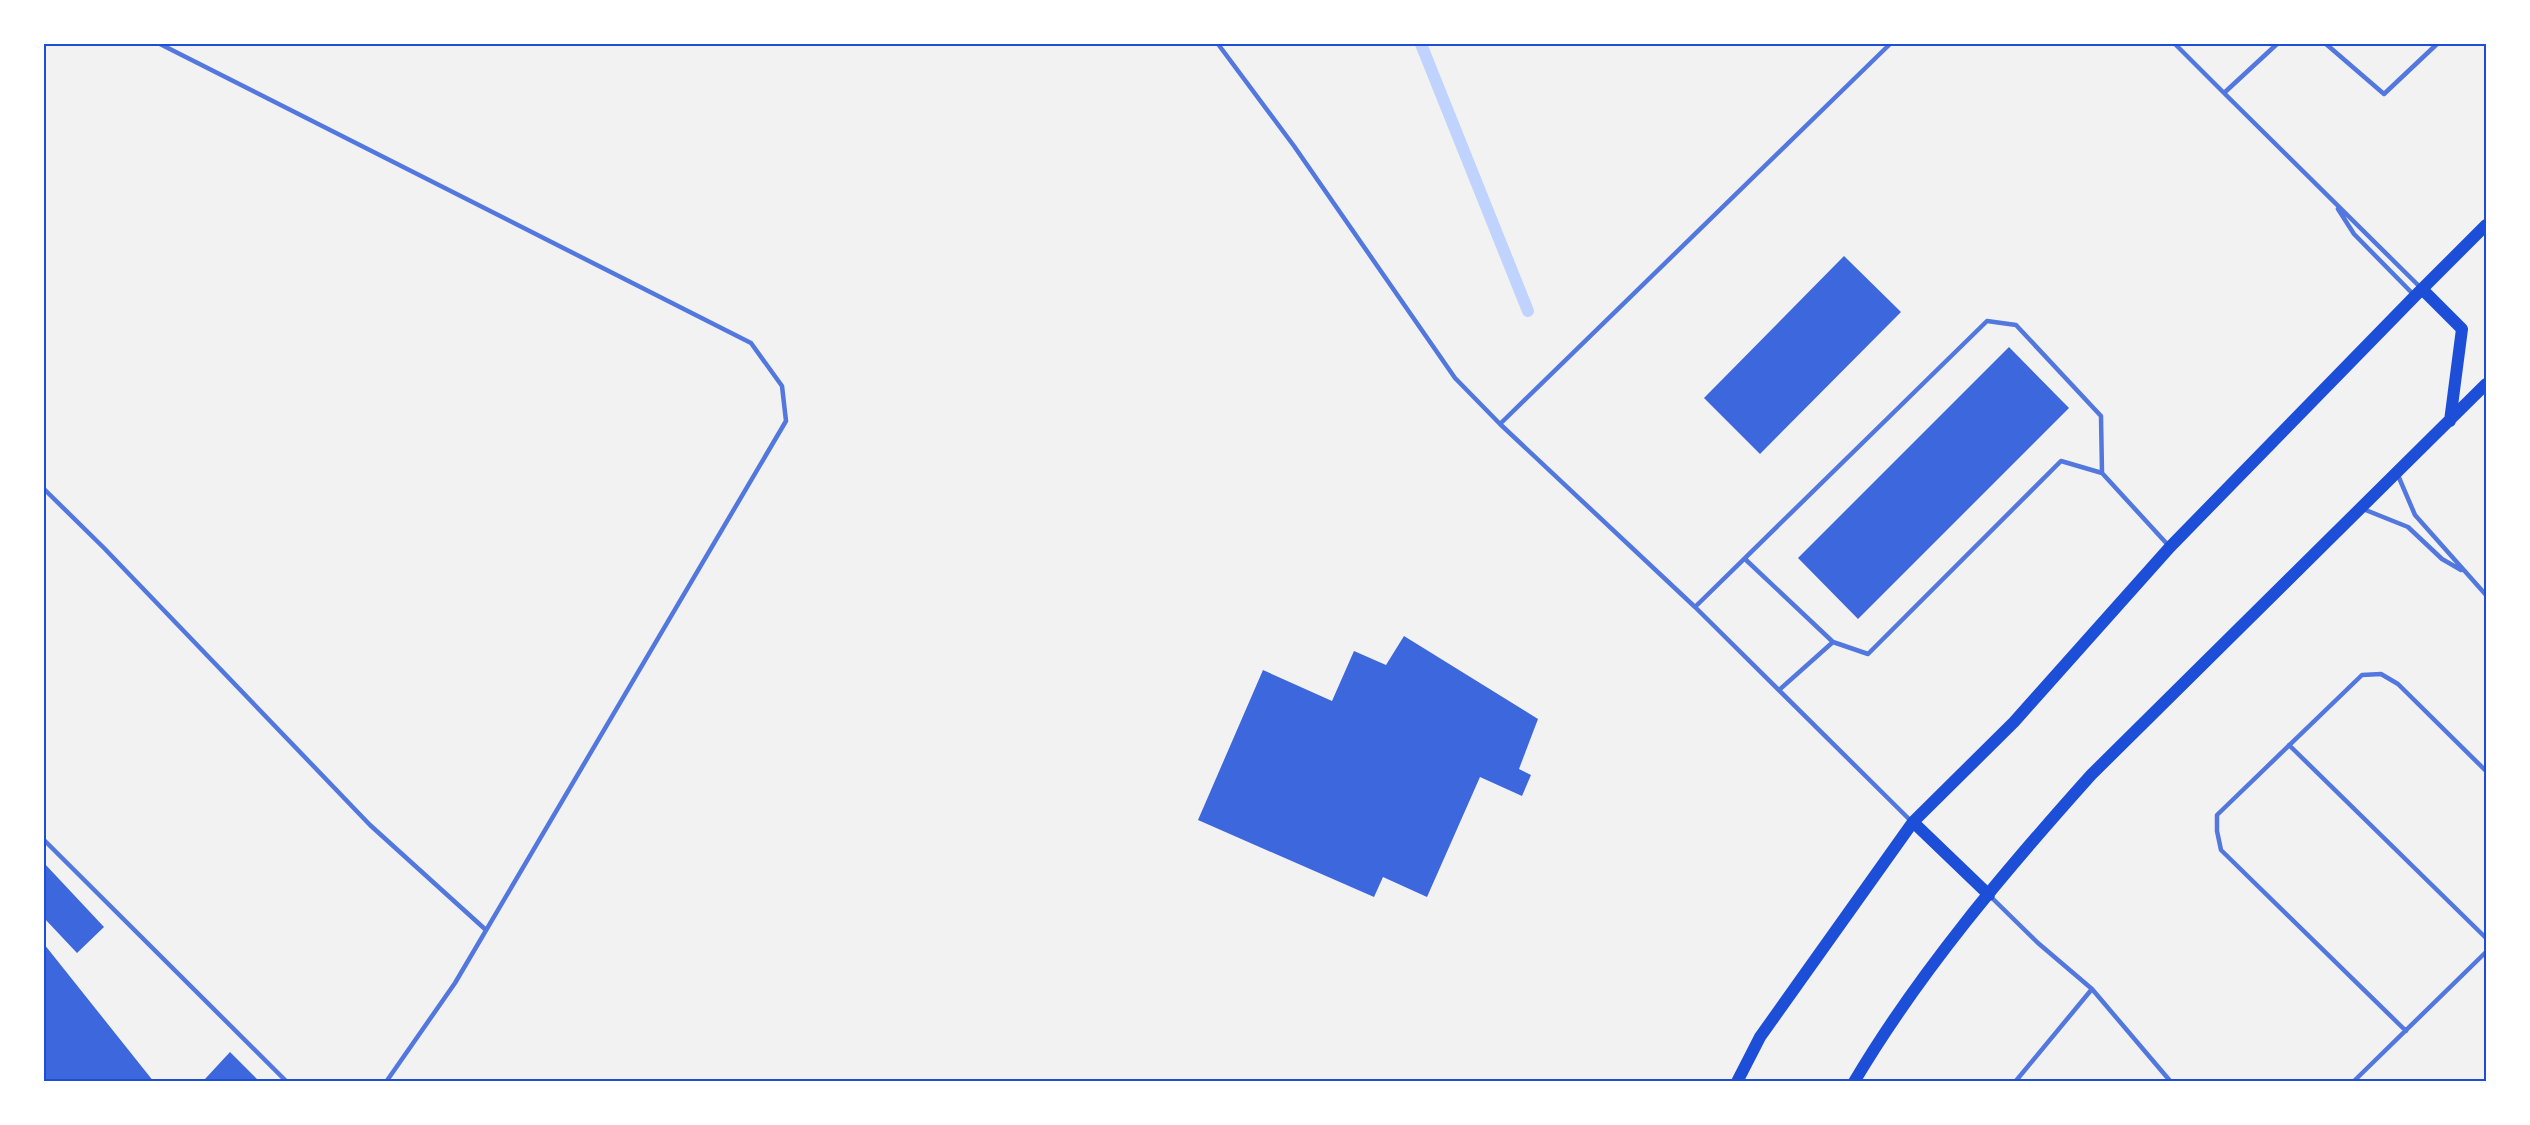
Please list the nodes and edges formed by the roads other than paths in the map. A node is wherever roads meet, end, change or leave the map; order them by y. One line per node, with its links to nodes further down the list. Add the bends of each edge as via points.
1 (160, 44): 31 (lane, via 751,343 782,386 786,421)
2 (1218, 44): 14 (lane, via 1455,378)
3 (1890, 44): 14 (lane)
4 (2175, 44): 8 (lane)
5 (2277, 44): 8 (lane)
6 (2326, 44): 7 (lane, via 2384,94)
7 (2437, 44)
8 (2224, 93): 9 (lane)
9 (2333, 201): 11 (lane); 11 (lane, via 2354,234)
10 (2487, 225): 11 (main road)
11 (2418, 292): 13 (main road, via 2463,329); 19 (main road)
12 (2487, 384): 13 (main road)
13 (2450, 421): 15 (main road)
14 (1500, 424): 23 (lane)
15 (2397, 471): 18 (main road); 21 (lane, via 2415,515)
16 (2102, 473): 19 (lane); 20 (lane, via 2101,416 2016,325 1988,321); 24 (lane, via 2061,461 1868,654)
17 (44, 489): 31 (lane, via 370,825)
18 (2360, 508): 21 (lane, via 2408,527 2442,559); 30 (main road, via 2091,775)
19 (2170, 547): 28 (main road, via 2014,722)
20 (1744, 559): 23 (lane); 24 (lane)
21 (2463, 571): 22 (lane)
22 (2487, 595)
23 (1695, 607): 25 (lane)
24 (1833, 642): 25 (lane)
25 (1779, 690): 28 (lane)
26 (2289, 745): 27 (lane, via 2362,675 2380,675 2398,684); 32 (lane); 37 (lane, via 2217,815 2222,850)
27 (2487, 771)
28 (1913, 822): 30 (main road); 40 (main road, via 1760,1037)
29 (44, 840): 38 (lane)
30 (1989, 895): 36 (lane); 41 (main road, via 1893,1020)
31 (486, 930): 39 (lane, via 455,983)
32 (2487, 938)
33 (2487, 952): 34 (lane)
34 (2479, 960): 35 (lane); 37 (lane)
35 (2487, 964)
36 (2092, 989): 42 (lane); 43 (lane)
37 (2406, 1031): 44 (lane)
38 (287, 1082)
39 (386, 1082)
40 (1737, 1082)
41 (1854, 1082)
42 (2015, 1082)
43 (2171, 1082)
44 (2353, 1082)

